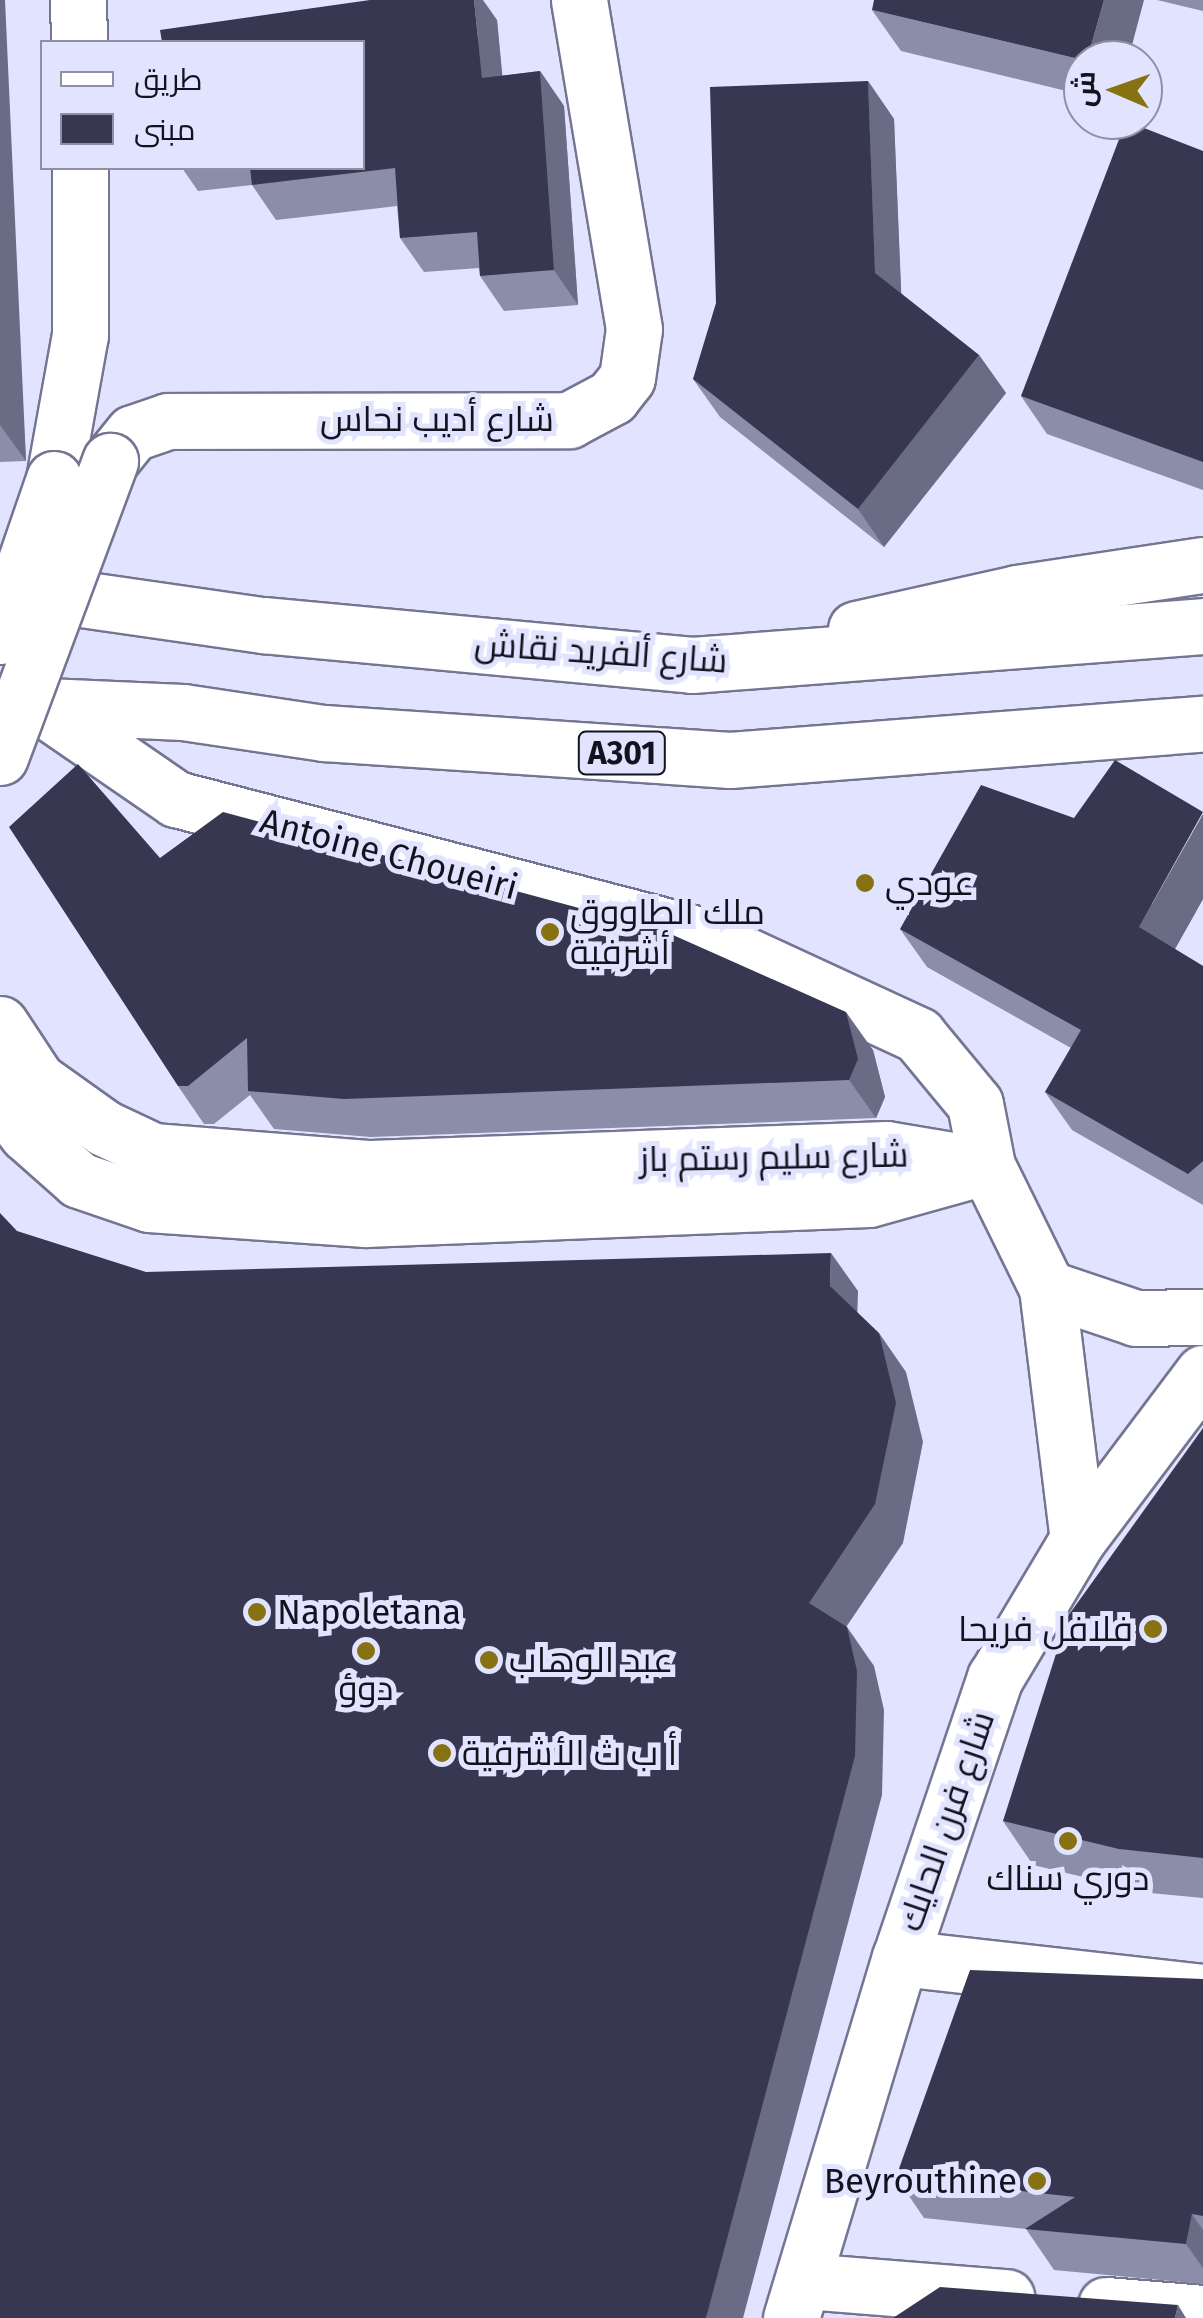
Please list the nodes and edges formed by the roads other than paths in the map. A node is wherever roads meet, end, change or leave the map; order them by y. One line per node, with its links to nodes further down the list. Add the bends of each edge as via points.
1 (78, 0): 3 (main road)
2 (579, 0): 6 (main road, شارع أديب نحاس, via 634,329 627,378 612,398 569,420 190,418)
3 (79, 40)
4 (80, 170): 5 (main road)
5 (74, 384): 6 (main road); 10 (main road, bridge, via 54,479)
6 (129, 443): 14 (main road, bridge)
7 (1203, 565): 11 (main road, via 1017,592)
8 (0, 588): 11 (main road, شارع ألفريد نقاش, via 263,626)
9 (1203, 626): 11 (main road, شارع ألفريد نقاش)
10 (0, 636)
11 (692, 665)
12 (21, 706): 13 (main road, A301, via 183,712 324,733 730,760); 17 (main road, Antoine Choueiri, via 176,799 704,936 918,1035 975,1104)
13 (1203, 724)
14 (0, 757)
15 (0, 1024): 17 (main road, شارع سليم رستم باز, via 37,1080 104,1128 153,1152 370,1168 887,1149)
16 (0, 1099): 17 (main road, شارع سليم رستم باز, via 78,1180 149,1204 365,1219 870,1199)
17 (987, 1166): 18 (main road, Antoine Choueiri)
18 (1047, 1288): 19 (main road, via 1136,1318); 21 (main road, Antoine Choueiri)
19 (1203, 1317)
20 (1203, 1373): 21 (main road, شارع فرن الحايك)
21 (1078, 1539): 22 (main road, شارع فرن الحايك, via 995,1678)
22 (900, 1958): 23 (main road); 24 (main road, شارع فرن الحايك)
23 (1203, 1992)
24 (798, 2300): 25 (main road)
25 (1203, 2313)

